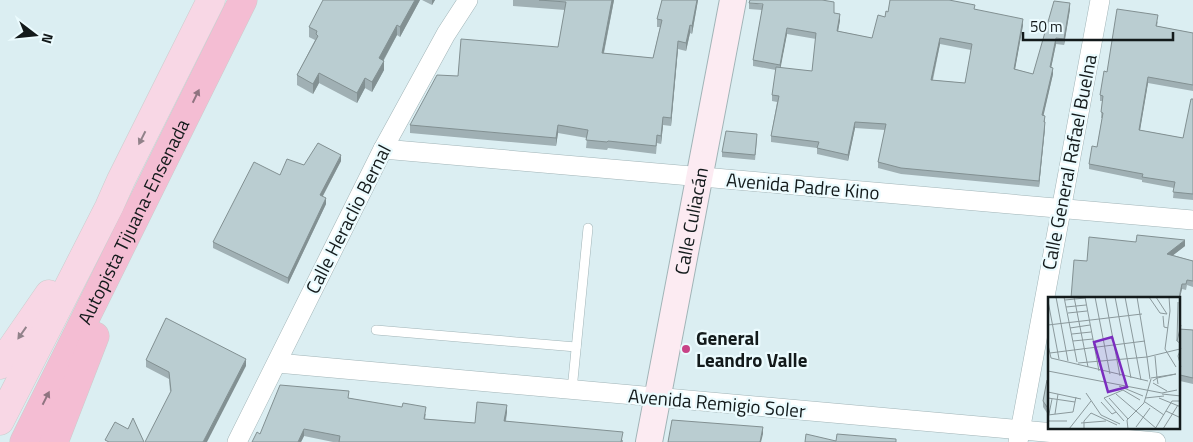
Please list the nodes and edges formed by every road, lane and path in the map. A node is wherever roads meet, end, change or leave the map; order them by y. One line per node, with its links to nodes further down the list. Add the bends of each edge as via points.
1 (211, 0): 9 (main road, Autopista Tijuana-Ensenada, one-way to 9)
2 (243, 0): 8 (highway, Autopista Tijuana-Ensenada, one-way to 2)
3 (468, 0): 6 (street, Calle Heraclio Bernal)
4 (733, 0): 7 (street, Calle Culiacán)
5 (1100, 0): 10 (street, Calle General Rafael Buelna)
6 (383, 149): 7 (street, Avenida Padre Kino); 15 (street, Calle Heraclio Bernal)
7 (700, 177): 10 (street, Avenida Padre Kino); 18 (street, Calle Culiacán)
8 (152, 185): 21 (highway, Autopista Tijuana-Ensenada, one-way to 8); 22 (highway)
9 (109, 207): 16 (main road, one-way to 16); 19 (main road, Autopista Tijuana-Ensenada)
10 (1060, 209): 11 (street, Avenida Padre Kino); 20 (street, Calle General Rafael Buelna)
11 (1193, 220)
12 (588, 228): 14 (lane)
13 (376, 330): 14 (lane)
14 (576, 347): 17 (lane)
15 (277, 364): 17 (street, Avenida Remigio Soler); 23 (street, Calle Heraclio Bernal)
16 (0, 365)
17 (572, 390): 18 (street, Avenida Remigio Soler)
18 (657, 398): 20 (street, Avenida Remigio Soler); 24 (street, Calle Culiacán)
19 (0, 421)
20 (1019, 436): 25 (street, Avenida Remigio Soler)
21 (24, 442)
22 (54, 442)
23 (237, 442)
24 (649, 442)
25 (1156, 442)

